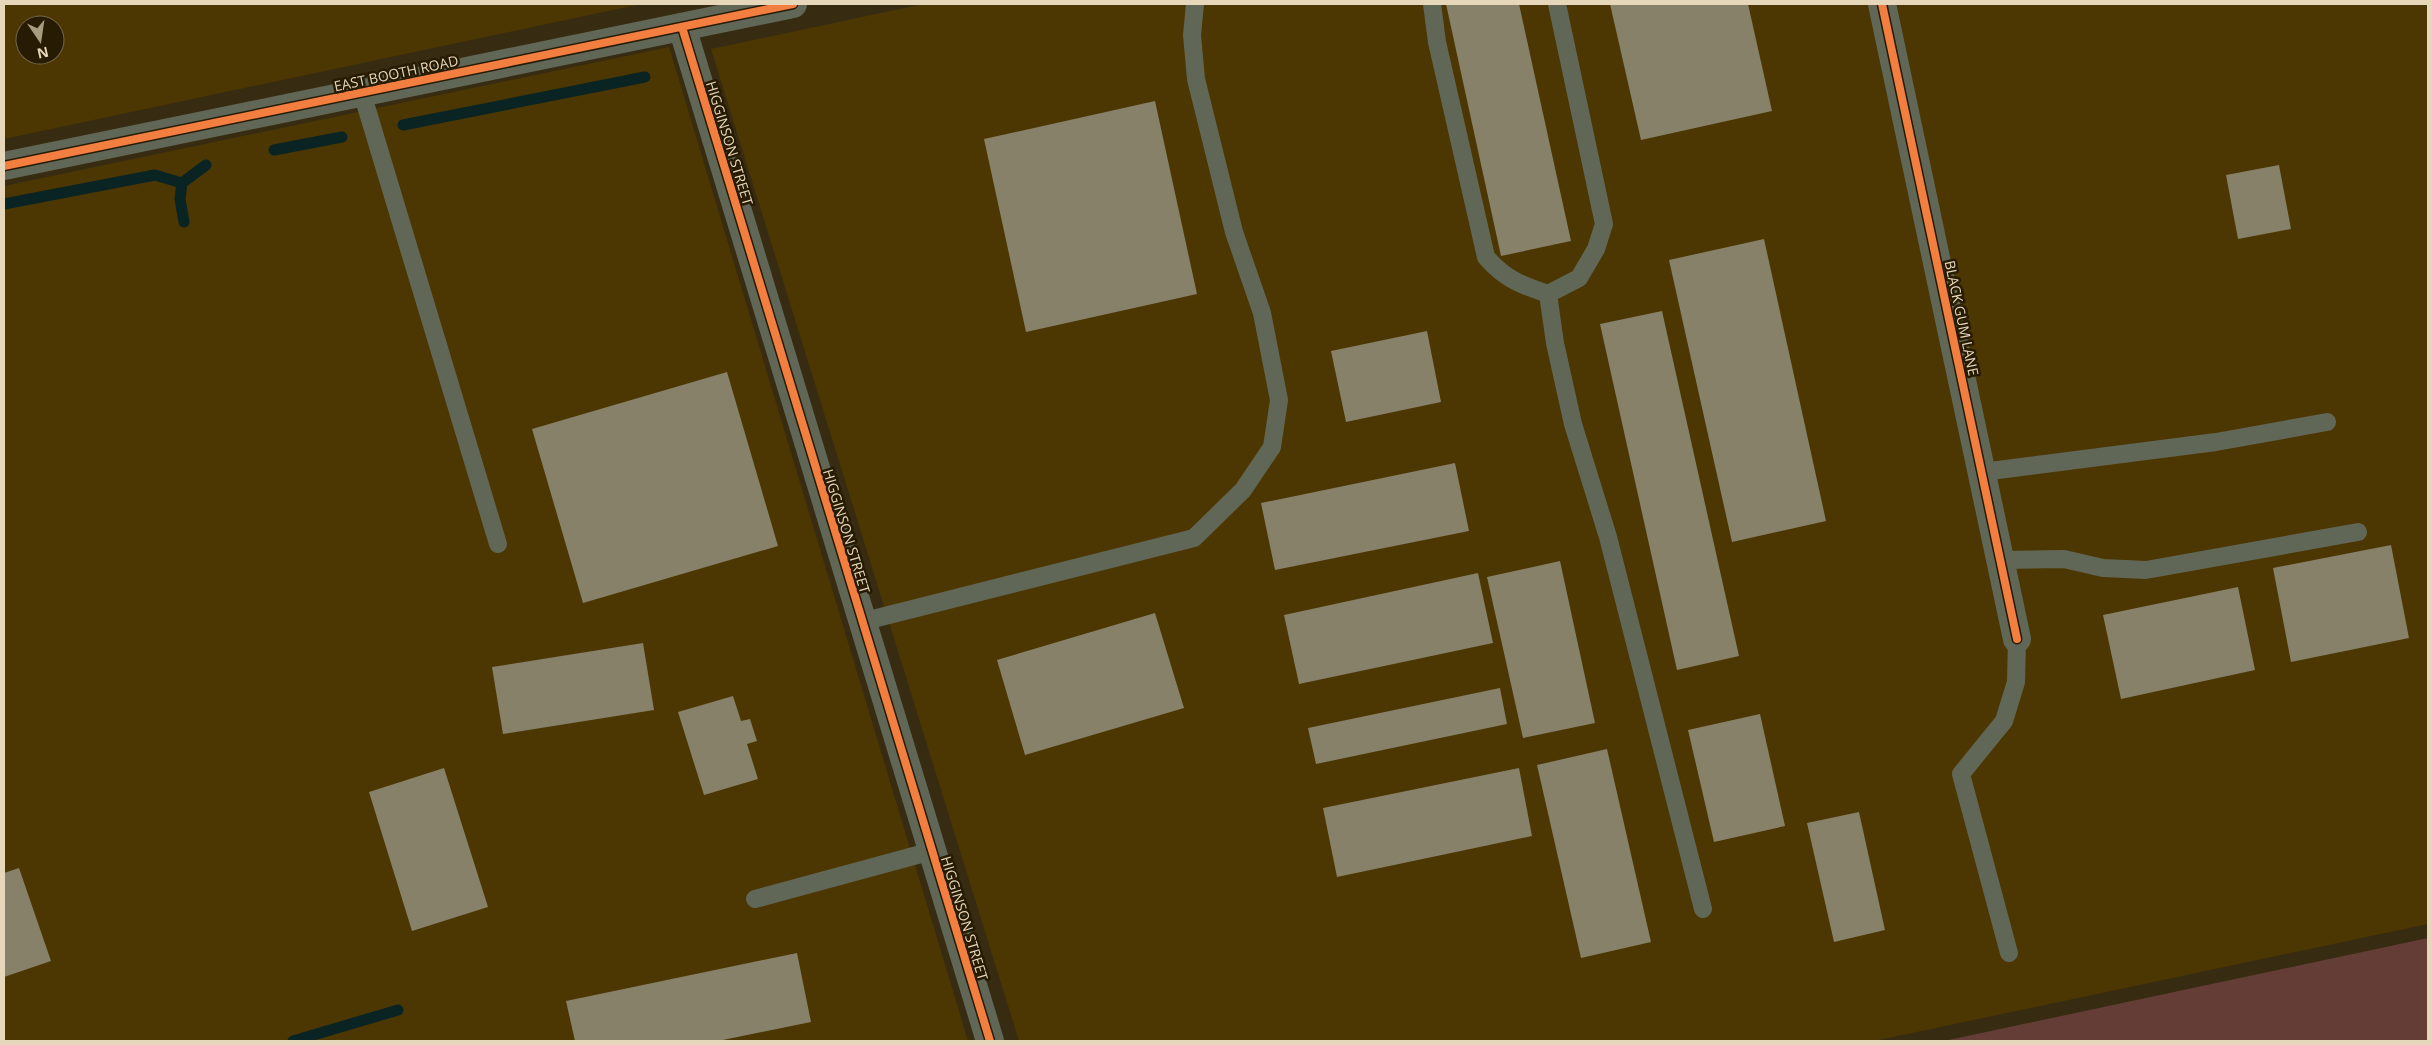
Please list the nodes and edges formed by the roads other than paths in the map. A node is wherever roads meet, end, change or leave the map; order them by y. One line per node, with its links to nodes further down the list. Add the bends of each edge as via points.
1 (794, 4): 6 (street, EAST BOOTH ROAD)
2 (1195, 4): 15 (lane, via 1192,35 1196,79 1234,232 1262,313 1279,400 1272,447 1243,490 1194,538)
3 (1432, 4): 9 (lane, via 1437,42 1486,257 1499,272)
4 (1557, 4): 9 (lane, via 1604,224 1596,249 1579,278)
5 (1882, 4): 11 (street, BLACK GUM LANE)
6 (682, 27): 7 (street, EAST BOOTH ROAD); 15 (street, HIGGINSON STREET)
7 (362, 93): 8 (street, EAST BOOTH ROAD); 13 (lane)
8 (4, 166)
9 (1548, 294): 19 (lane, via 1573,424 1608,536)
10 (2327, 422): 11 (lane, via 2216,442)
11 (1982, 472): 14 (street, BLACK GUM LANE)
12 (2358, 532): 14 (lane, via 2146,570 2103,568 2064,559)
13 (498, 544)
14 (2000, 560): 16 (street, BLACK GUM LANE)
15 (861, 622): 17 (street, HIGGINSON STREET)
16 (2016, 638): 20 (lane, via 2016,682 2004,721 1961,774)
17 (932, 852): 18 (lane); 21 (street, HIGGINSON STREET)
18 (755, 899)
19 (1703, 909)
20 (2009, 953)
21 (990, 1041)

